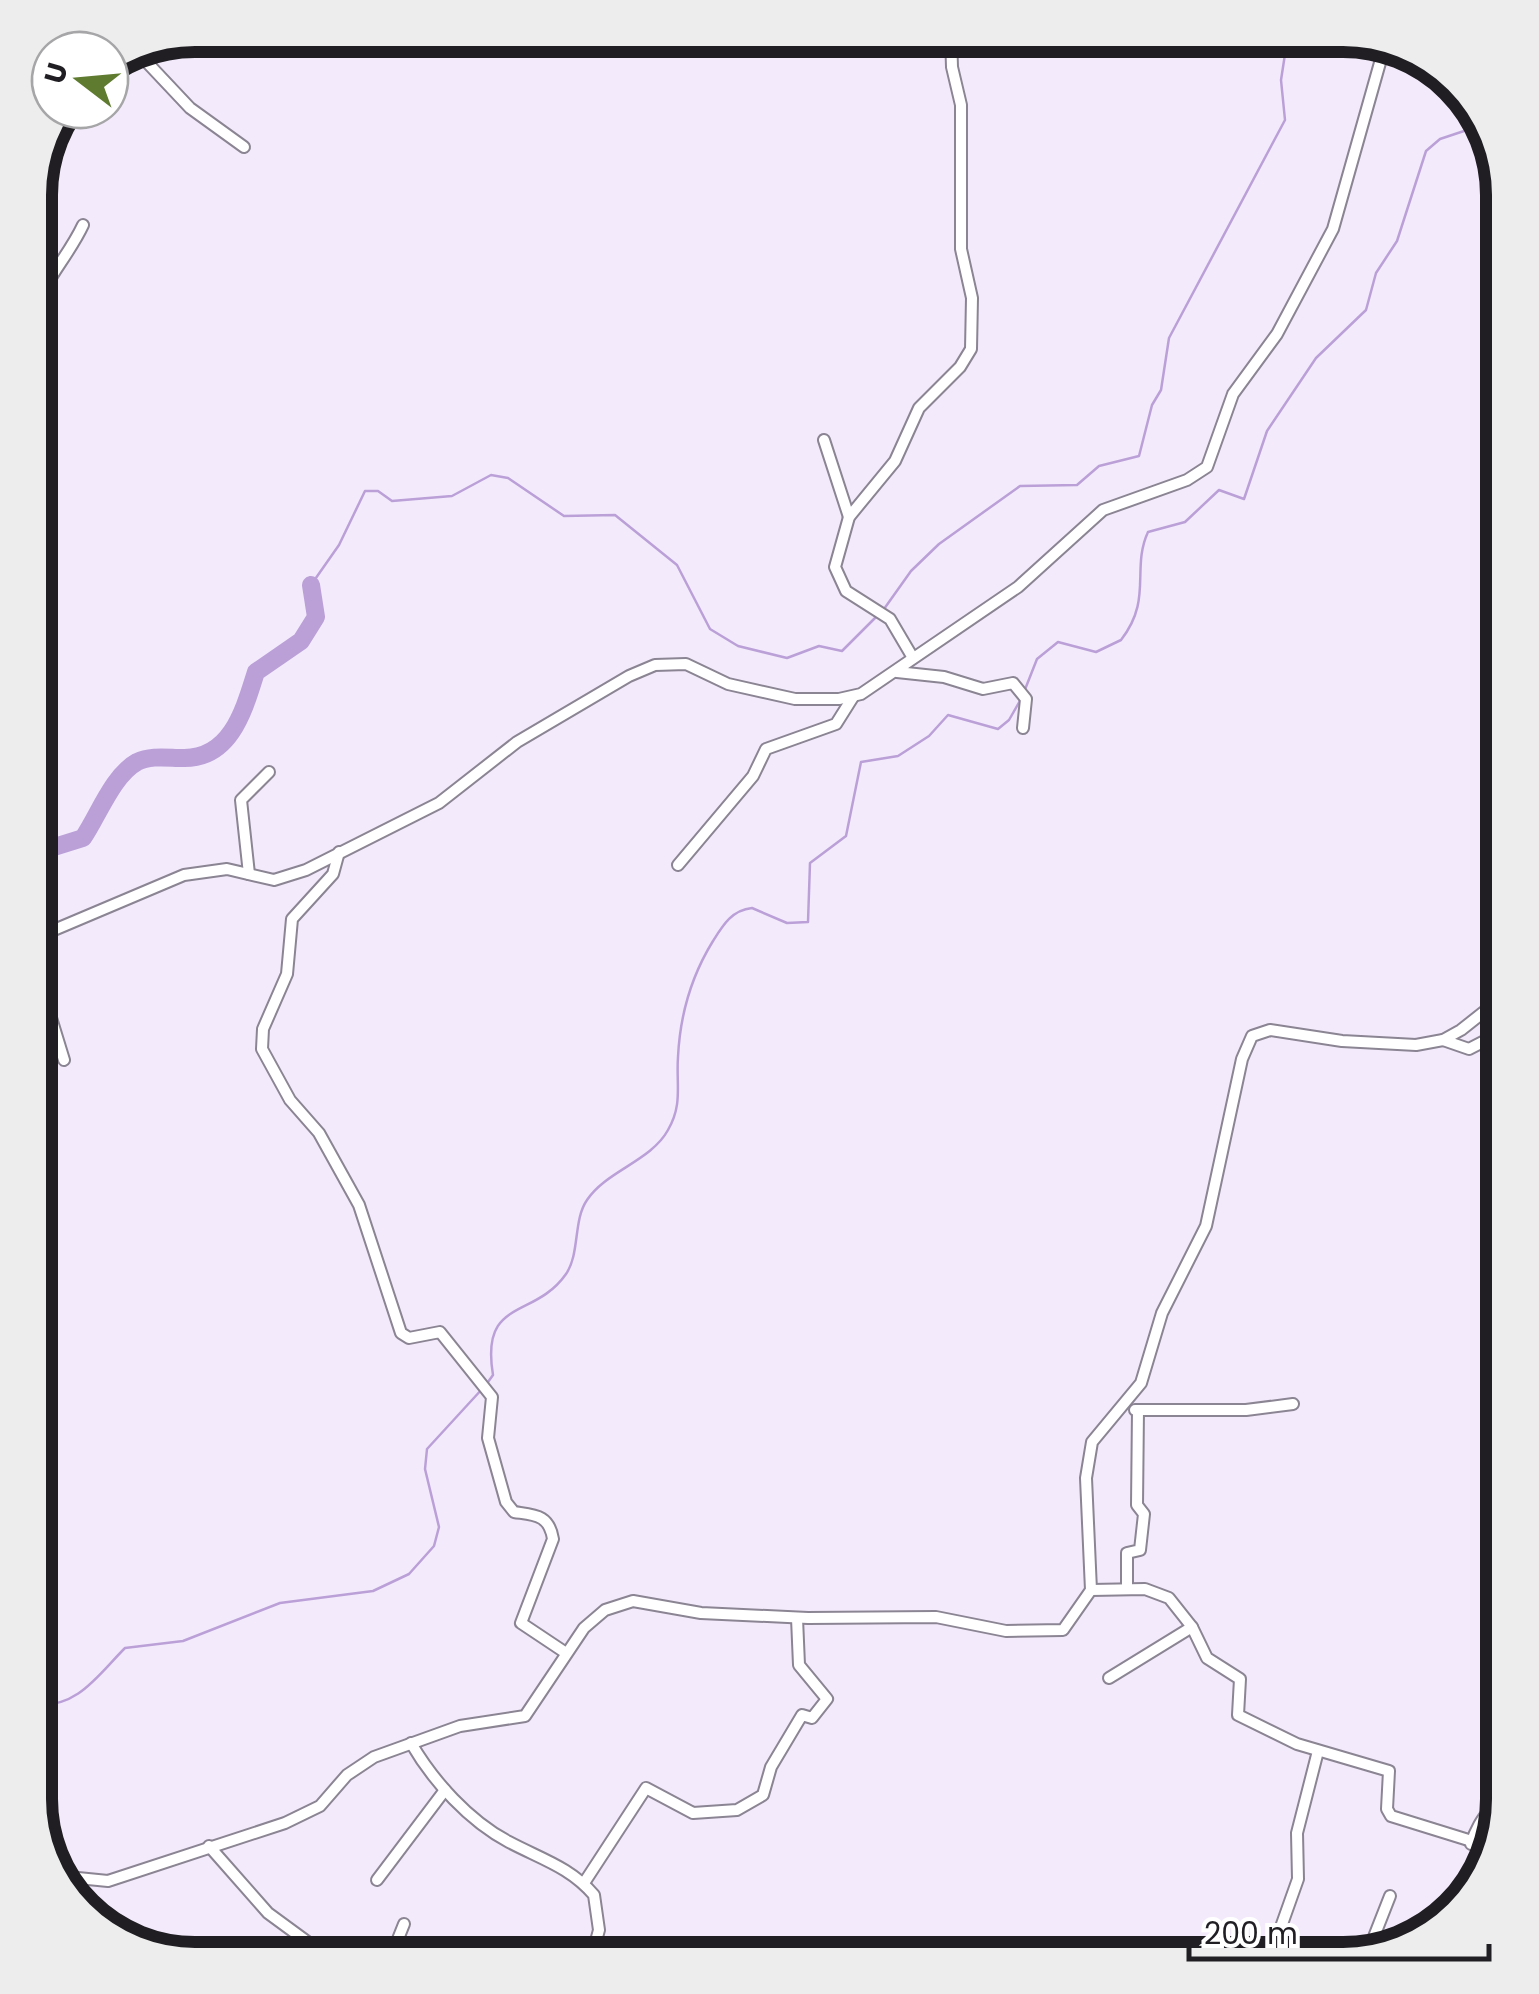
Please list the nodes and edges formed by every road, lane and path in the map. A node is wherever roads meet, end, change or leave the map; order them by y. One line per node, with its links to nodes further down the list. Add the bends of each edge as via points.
1 (952, 53): 8 (street, via 961,105 971,348 918,408 895,462)
2 (1381, 57): 9 (street, via 1333,229 1277,334 1233,394 1206,467 1103,510 1018,587)
3 (146, 61): 4 (street, via 190,108)
4 (244, 147)
5 (83, 225): 6 (street)
6 (53, 270)
7 (824, 440): 8 (street)
8 (850, 517): 9 (street, via 837,576 846,591 890,619)
9 (914, 658): 10 (street)
10 (896, 672): 11 (street); 12 (street, via 982,689 1016,685 1026,699)
11 (853, 697): 14 (street, via 796,699 720,682 686,664 655,666 517,742 439,804); 15 (street, via 836,724 766,749 752,776)
12 (1023, 728)
13 (269, 772): 16 (street, via 241,800)
14 (338, 852): 16 (street, via 290,877); 30 (street, via 334,874 292,919 287,974 263,1029 265,1059 360,1205 403,1336 438,1332 490,1394 488,1438 506,1502 514,1512 544,1518 553,1539 521,1621)
15 (678, 865)
16 (249, 874): 17 (street, via 219,868 184,875)
17 (53, 930)
18 (1486, 1009): 20 (street)
19 (53, 1024): 22 (street)
20 (1443, 1040): 21 (street, via 1469,1049); 24 (street, via 1390,1045 1270,1030 1254,1034 1242,1059 1211,1214 1162,1313 1141,1382)
21 (1486, 1043)
22 (64, 1060)
23 (1293, 1404): 25 (street)
24 (1120, 1410): 25 (street); 27 (street, via 1095,1436 1087,1464)
25 (1138, 1410): 26 (street, via 1137,1504 1144,1514 1140,1550 1127,1553)
26 (1127, 1589): 27 (street); 29 (street, via 1169,1598)
27 (1091, 1590): 28 (street, via 1070,1626 1055,1632 1006,1631 936,1617)
28 (796, 1618): 30 (street, via 633,1601 598,1614); 41 (street, via 799,1665 827,1699 812,1718 802,1715 763,1795 737,1810 694,1814 647,1788)
29 (1192, 1627): 31 (street); 33 (street, via 1208,1658 1240,1679 1238,1716)
30 (566, 1652): 32 (street, via 526,1716 460,1726)
31 (1109, 1678)
32 (411, 1743): 34 (street); 38 (street, via 356,1768 311,1812)
33 (1318, 1751): 36 (street, via 1389,1772 1391,1816); 48 (street, via 1297,1833 1298,1879)
34 (446, 1790): 40 (street); 41 (street, via 506,1841)
35 (1485, 1812): 36 (street)
36 (1471, 1844): 37 (street)
37 (1478, 1845)
38 (209, 1846): 39 (street, via 108,1881); 45 (street, via 268,1913)
39 (77, 1878)
40 (377, 1880)
41 (584, 1882): 47 (street, via 598,1908)
42 (1390, 1896): 44 (street)
43 (404, 1924): 46 (street)
44 (1373, 1938)
45 (308, 1942)
46 (397, 1942)
47 (597, 1942)
48 (1276, 1942)

